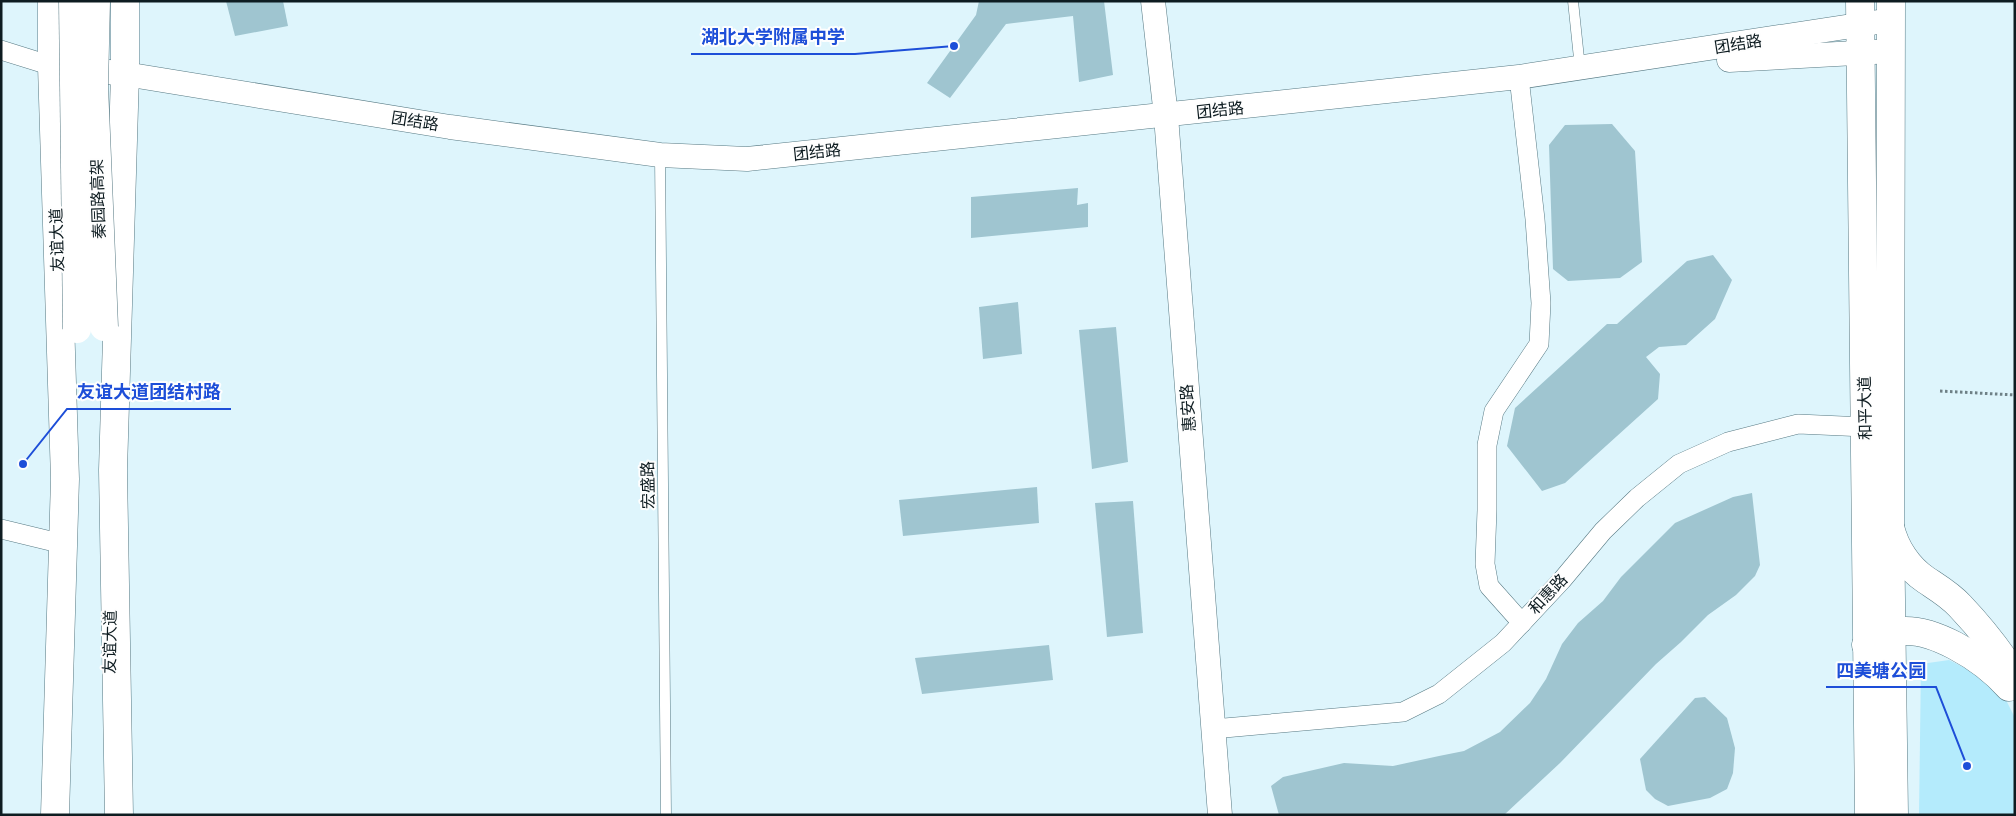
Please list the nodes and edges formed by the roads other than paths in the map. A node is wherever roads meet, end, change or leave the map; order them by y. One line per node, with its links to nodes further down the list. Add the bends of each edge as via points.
1 (52, 1): 12 (main road, 友谊大道)
2 (73, 1): 18 (main road, 秦园路高架, bridge, via 77,329)
3 (96, 1): 19 (main road, 秦园路高架, bridge, via 94,86 104,327)
4 (1153, 1): 16 (street, 惠安路)
5 (1573, 1): 13 (lane)
6 (126, 9): 14 (main road, 友谊大道)
7 (1891, 11): 8 (street, 团结路); 10 (main road, 和平大道)
8 (1860, 13): 11 (main road, 和平大道); 13 (street, 团结路)
9 (1, 50): 12 (street)
10 (1892, 51): 11 (street, 团结路); 23 (main road, 和平大道)
11 (1860, 52): 13 (street, 团结路); 20 (main road, 和平大道)
12 (52, 66): 14 (street, 团结路); 18 (main road, 友谊大道)
13 (1583, 68): 15 (street, 团结路)
14 (125, 74): 17 (street, 团结路, via 450,127); 19 (main road, 友谊大道)
15 (1519, 77): 16 (street, 团结路); 26 (street, via 1541,294 1539,344 1494,411 1487,445 1485,564 1489,586)
16 (1166, 116): 17 (street, 团结路, via 747,159); 31 (street, 惠安路)
17 (660, 155): 36 (lane, 宏盛路)
18 (62, 392): 22 (main road, 友谊大道)
19 (115, 395): 21 (main road, 友谊大道)
20 (1866, 427): 26 (street, 和惠路, via 1798,424 1728,442 1679,464 1636,498 1610,524); 28 (main road, 和平大道)
21 (113, 470): 34 (main road, 友谊大道); 35 (main road, 友谊大道)
22 (65, 480): 25 (main road, 友谊大道); 33 (main road, 友谊大道)
23 (1890, 527): 27 (main road, 和平大道); 29 (main road, via 1894,541 1912,567 1951,596)
24 (1, 529): 25 (street)
25 (63, 544): 32 (main road, 友谊大道)
26 (1522, 623): 31 (street, 和惠路, via 1503,643 1439,694 1403,712)
27 (1890, 633): 28 (main road); 30 (main road, via 1913,631 1961,650 1982,662); 39 (main road, 和平大道)
28 (1866, 645): 38 (main road, 和平大道)
29 (2015, 676)
30 (2015, 694)
31 (1213, 729): 37 (street, 惠安路)
32 (55, 815)
33 (72, 815)
34 (108, 815)
35 (118, 815)
36 (666, 815)
37 (1220, 815)
38 (1870, 815)
39 (1894, 815)

